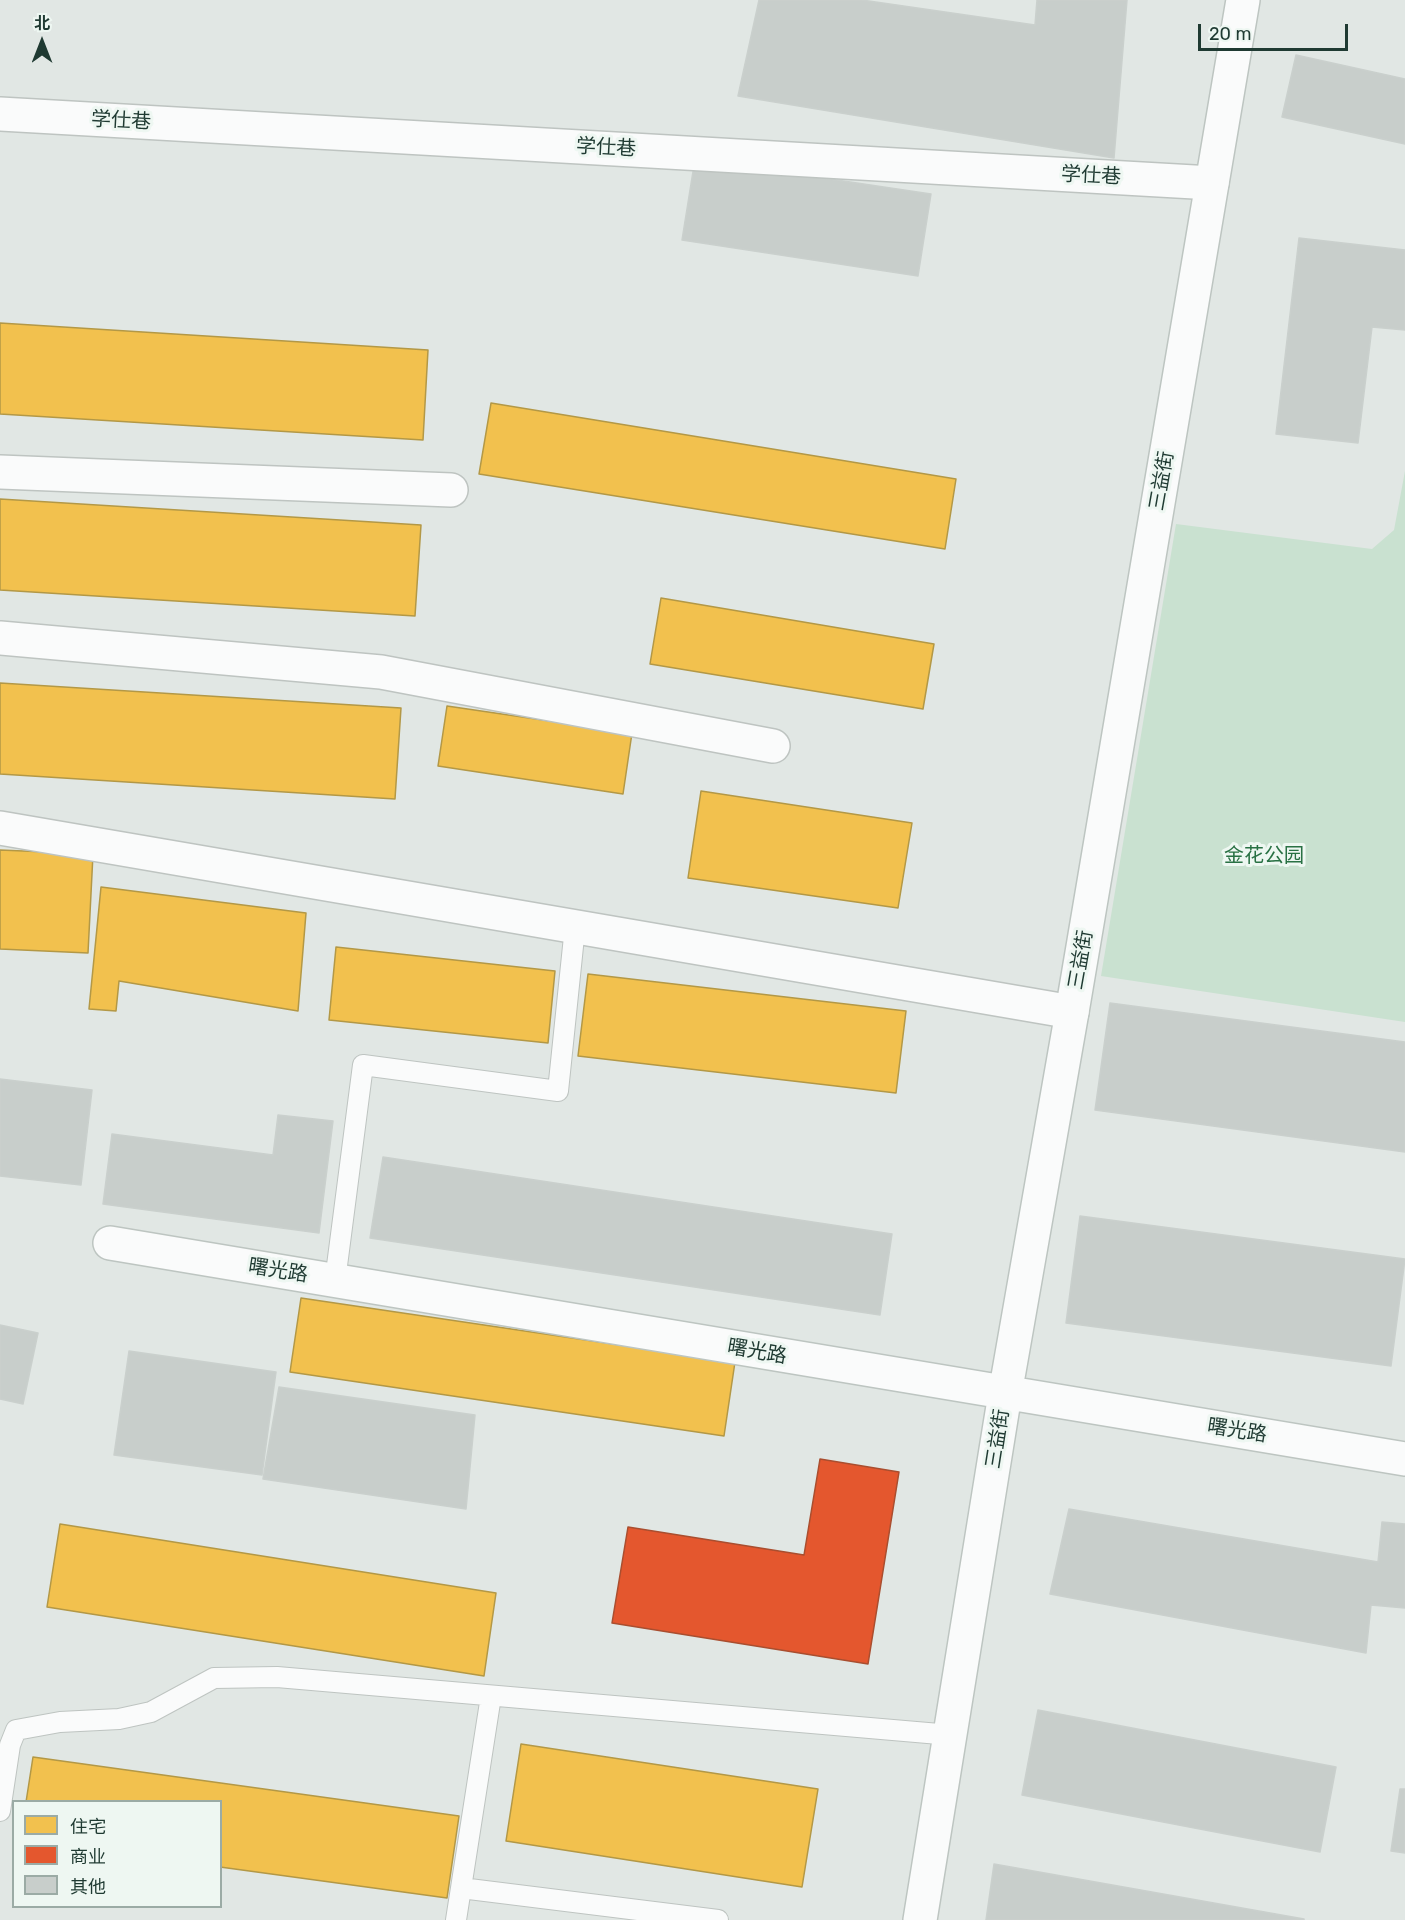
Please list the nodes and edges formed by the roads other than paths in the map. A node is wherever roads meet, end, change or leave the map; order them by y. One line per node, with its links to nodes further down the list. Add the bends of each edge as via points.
1 (1243, 0): 3 (street, 三益街)
2 (0, 114): 3 (street, 学仕巷)
3 (1212, 183): 10 (street, 三益街)
4 (0, 472): 5 (street)
5 (451, 490)
6 (0, 638): 7 (street, via 381,672)
7 (773, 746)
8 (0, 828): 9 (street)
9 (575, 927): 10 (street); 12 (lane, via 558,1091 363,1065)
10 (1072, 1012): 13 (street, 三益街)
11 (110, 1243): 12 (street, 曙光路)
12 (335, 1281): 13 (street, 曙光路)
13 (1005, 1394): 14 (street, 曙光路); 16 (street, 三益街)
14 (1405, 1459)
15 (491, 1696): 16 (lane); 17 (lane, via 277,1677 214,1678 151,1712 16,1730); 18 (lane)
16 (951, 1736): 21 (street, 三益街)
17 (0, 1810)
18 (461, 1888): 19 (lane); 20 (lane)
19 (456, 1920)
20 (718, 1920)
21 (920, 1920)

